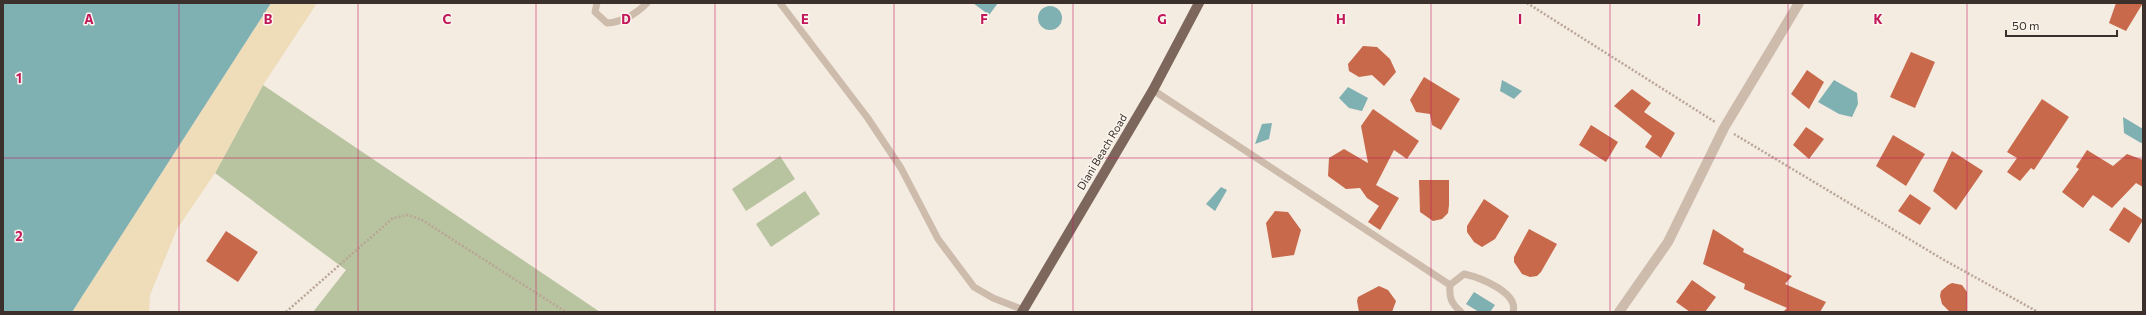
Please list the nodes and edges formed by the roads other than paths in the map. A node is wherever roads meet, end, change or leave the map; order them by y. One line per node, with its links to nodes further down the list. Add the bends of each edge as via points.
1 (597, 3): 2 (lane, via 595,12 607,23 627,19)
2 (647, 3)
3 (780, 3): 8 (lane, via 867,117 901,168 938,239 974,288)
4 (1200, 3): 6 (main road, Diani Beach Road)
5 (1799, 3): 11 (street, via 1724,128 1668,242)
6 (1153, 90): 7 (lane); 8 (main road, Diani Beach Road)
7 (1450, 285): 9 (lane, via 1449,297); 10 (lane, via 1464,274 1478,278 1494,285 1508,297 1513,304)
8 (1023, 311)
9 (1461, 312)
10 (1513, 312)
11 (1619, 312)

